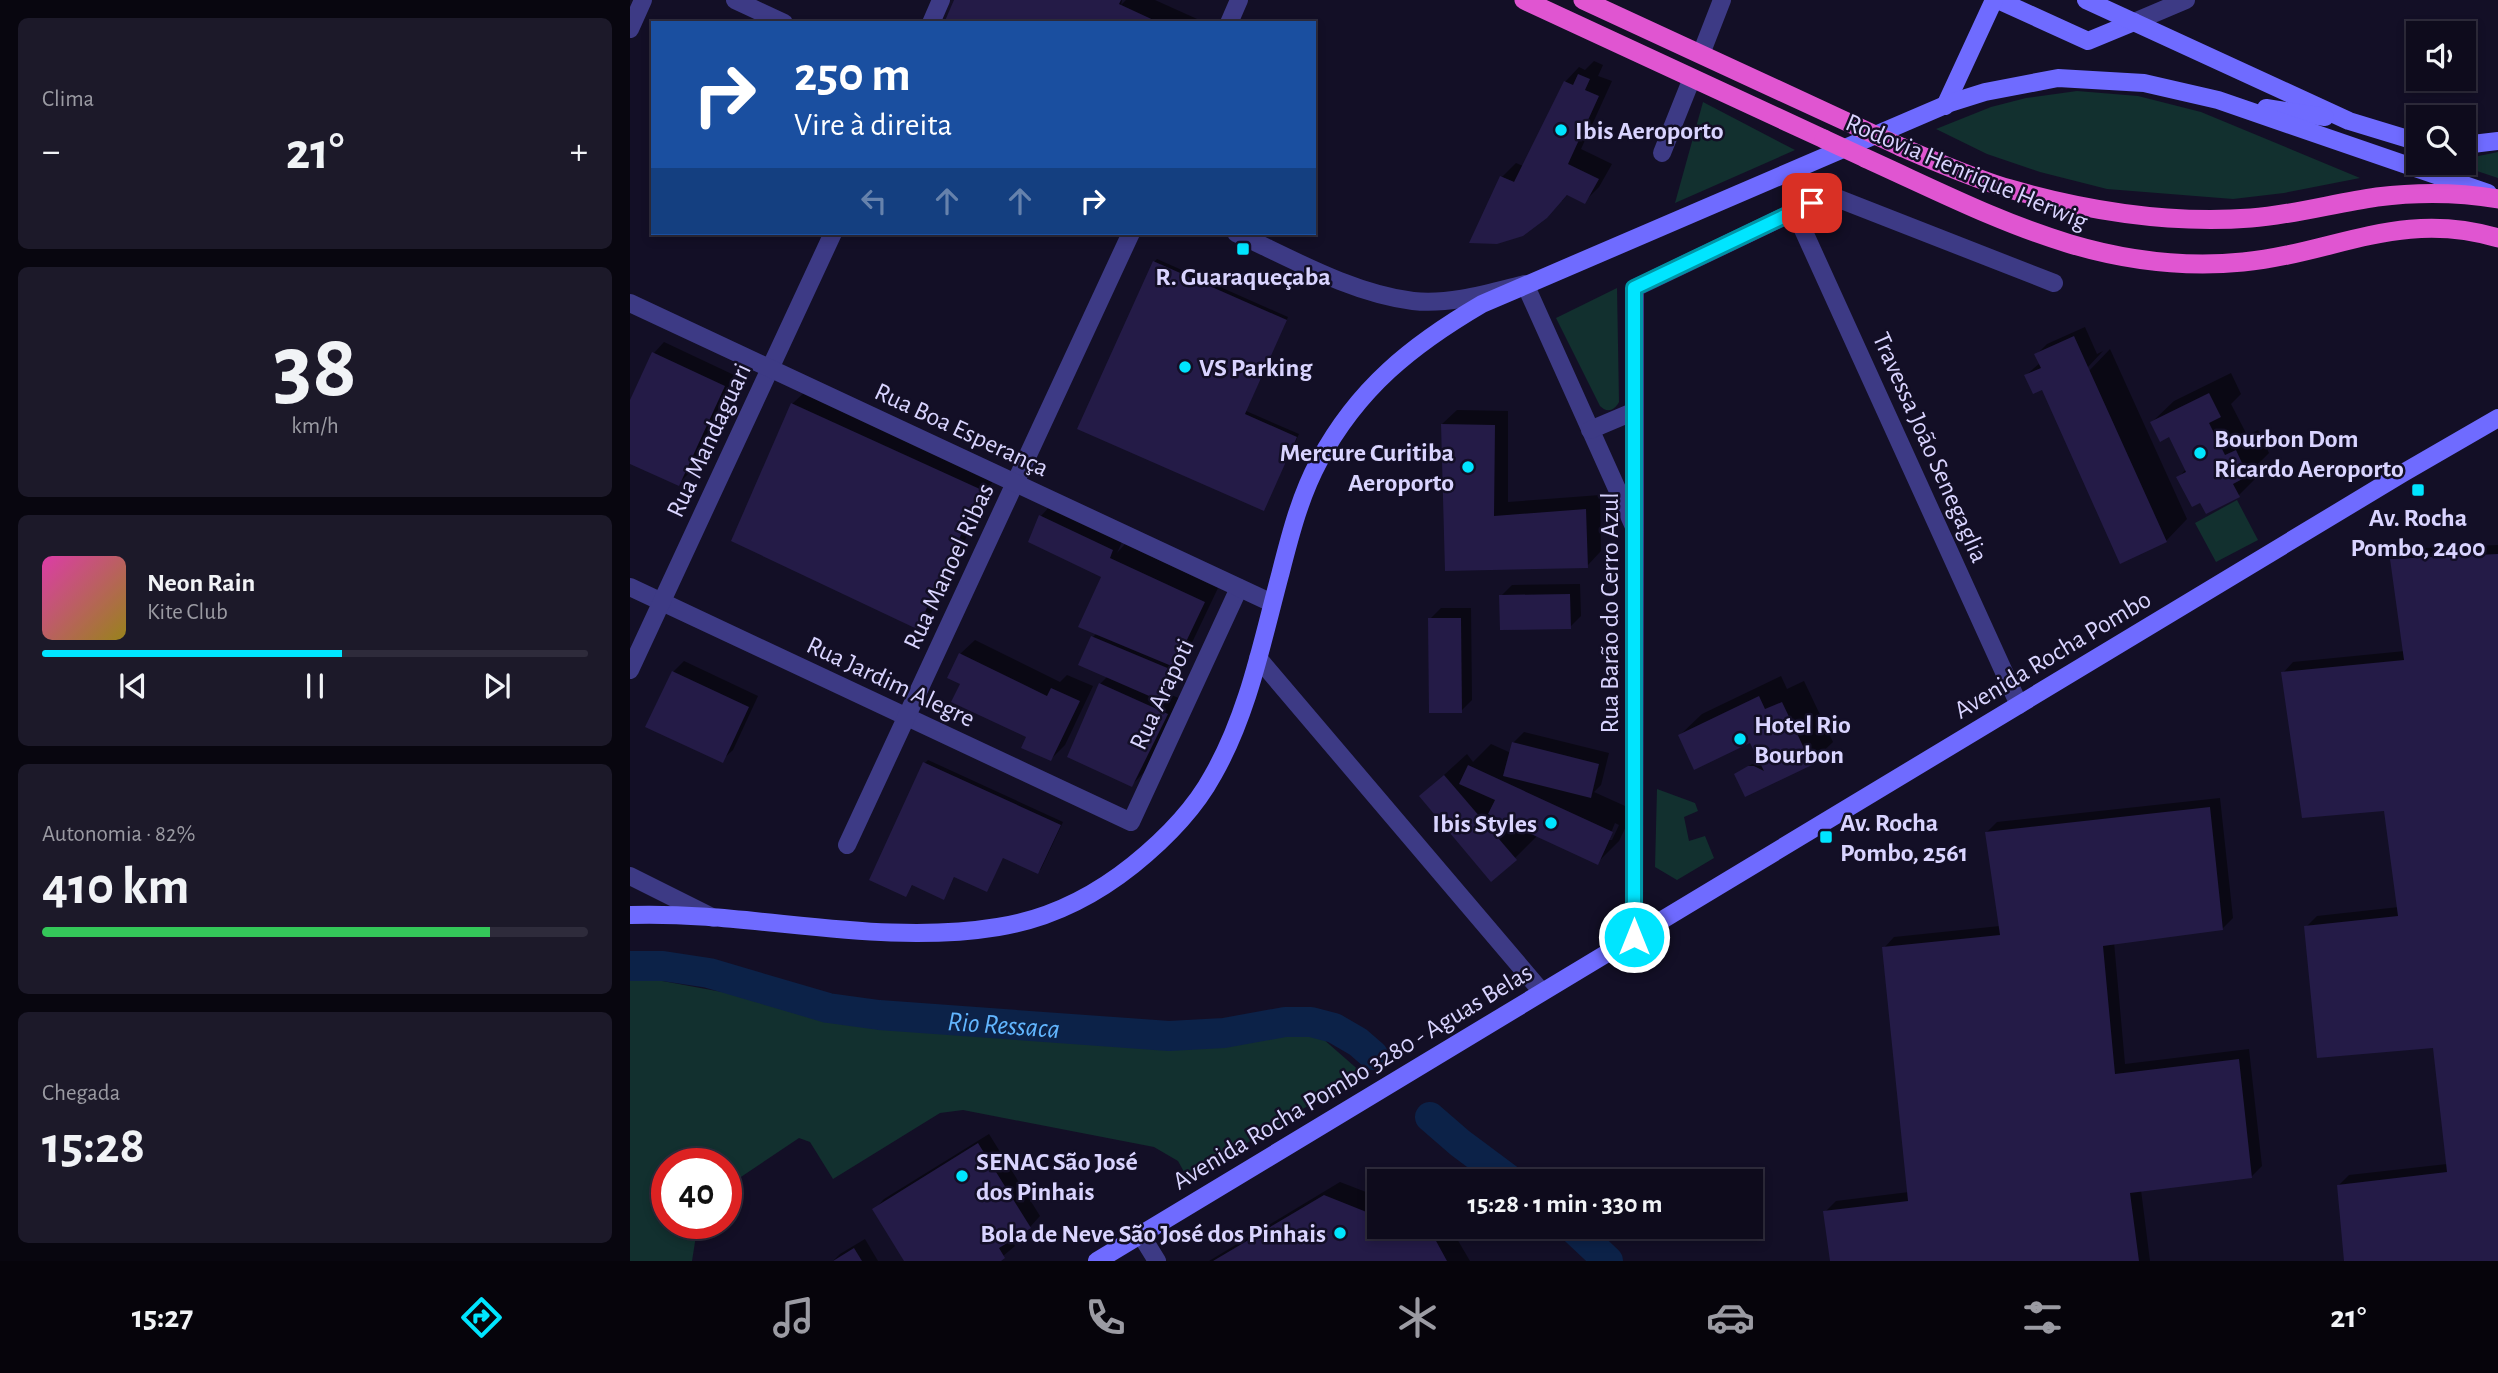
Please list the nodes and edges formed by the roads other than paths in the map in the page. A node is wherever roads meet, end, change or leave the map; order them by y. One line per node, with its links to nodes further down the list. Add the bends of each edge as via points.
1 (643, 0): 15 (street)
2 (735, 0): 11 (street)
3 (942, 0): 12 (street)
4 (1239, 0): 13 (street)
5 (1524, 0): 17 (highway, Rodovia Henrique Herwig)
6 (1583, 0): 16 (highway, Rodovia Henrique Herwig)
7 (1722, 0): 16 (street)
8 (2085, 0): 14 (main road)
9 (2186, 0): 14 (street)
10 (2002, 1): 14 (main road, via 2088,41); 19 (main road)
11 (780, 21)
12 (932, 21)
13 (1230, 21)
14 (2134, 22): 20 (main road)
15 (630, 29)
16 (1700, 54): 25 (highway, Rodovia Henrique Herwig, bridge, via 1900,147 2009,188 2091,207 2174,219 2253,218 2418,193)
17 (1692, 78): 24 (street); 30 (highway, Rodovia Henrique Herwig, bridge, via 2033,232 2085,250 2183,264 2244,262 2375,233 2431,227)
18 (2218, 100): 19 (main road, via 2144,83 2058,78 1985,92); 20 (main road); 25 (main road)
19 (1945, 106): 32 (main road)
20 (2349, 121): 21 (main road)
21 (2406, 138)
22 (2498, 141): 23 (main road)
23 (2476, 144)
24 (1662, 152)
25 (2498, 197)
26 (1795, 212): 31 (street, via 1829,195); 35 (street, Rua Barão do Cerro Azul, via 1634,288); 46 (street, Travessa João Senegaglia)
27 (832, 235): 34 (street, Rua Mandaguari)
28 (1130, 235): 38 (street, Rua Manoel Ribas)
29 (1240, 235): 32 (street, via 1352,285 1415,301 1475,296)
30 (2498, 238)
31 (2054, 283)
32 (1525, 284): 37 (street); 43 (main road, via 1446,325 1406,354 1356,404 1317,464)
33 (630, 303): 34 (street, Rua Boa Esperança)
34 (770, 368): 38 (street, Rua Boa Esperança); 42 (street, Rua Mandaguari)
35 (1635, 411): 37 (street); 39 (street, Rua Barão do Cerro Azul)
36 (2498, 418): 46 (main road, Avenida Rocha Pombo)
37 (1590, 430): 39 (street)
38 (1015, 483): 41 (street, Rua Boa Esperança); 47 (street, Rua Manoel Ribas)
39 (1635, 529): 53 (street, Rua Barão do Cerro Azul)
40 (630, 587): 42 (street, Rua Jardim Alegre)
41 (1239, 588): 43 (street, Rua Boa Esperança); 48 (street, Rua Arapoti)
42 (662, 602): 45 (street, Rua Mandaguari); 47 (street, Rua Jardim Alegre)
43 (1272, 603): 44 (main road)
44 (1258, 658): 52 (main road, via 1230,739 1198,798 1145,855 1112,882 1073,904 1000,927 906,934); 54 (street)
45 (630, 670)
46 (2019, 705): 53 (main road, Avenida Rocha Pombo)
47 (906, 717): 48 (street, Rua Jardim Alegre); 49 (street, Rua Manoel Ribas)
48 (1131, 822)
49 (847, 845)
50 (630, 876): 52 (street)
51 (630, 915): 52 (main road)
52 (714, 918)
53 (1634, 937): 54 (main road, Avenida Rocha Pombo 3280 - Aguas Belas)
54 (1542, 992): 55 (main road, Avenida Rocha Pombo 3280 - Aguas Belas)
55 (1141, 1235): 56 (main road, Avenida Rocha Pombo 3280 - Aguas Belas); 57 (street)
56 (1097, 1261)
57 (1157, 1261)

